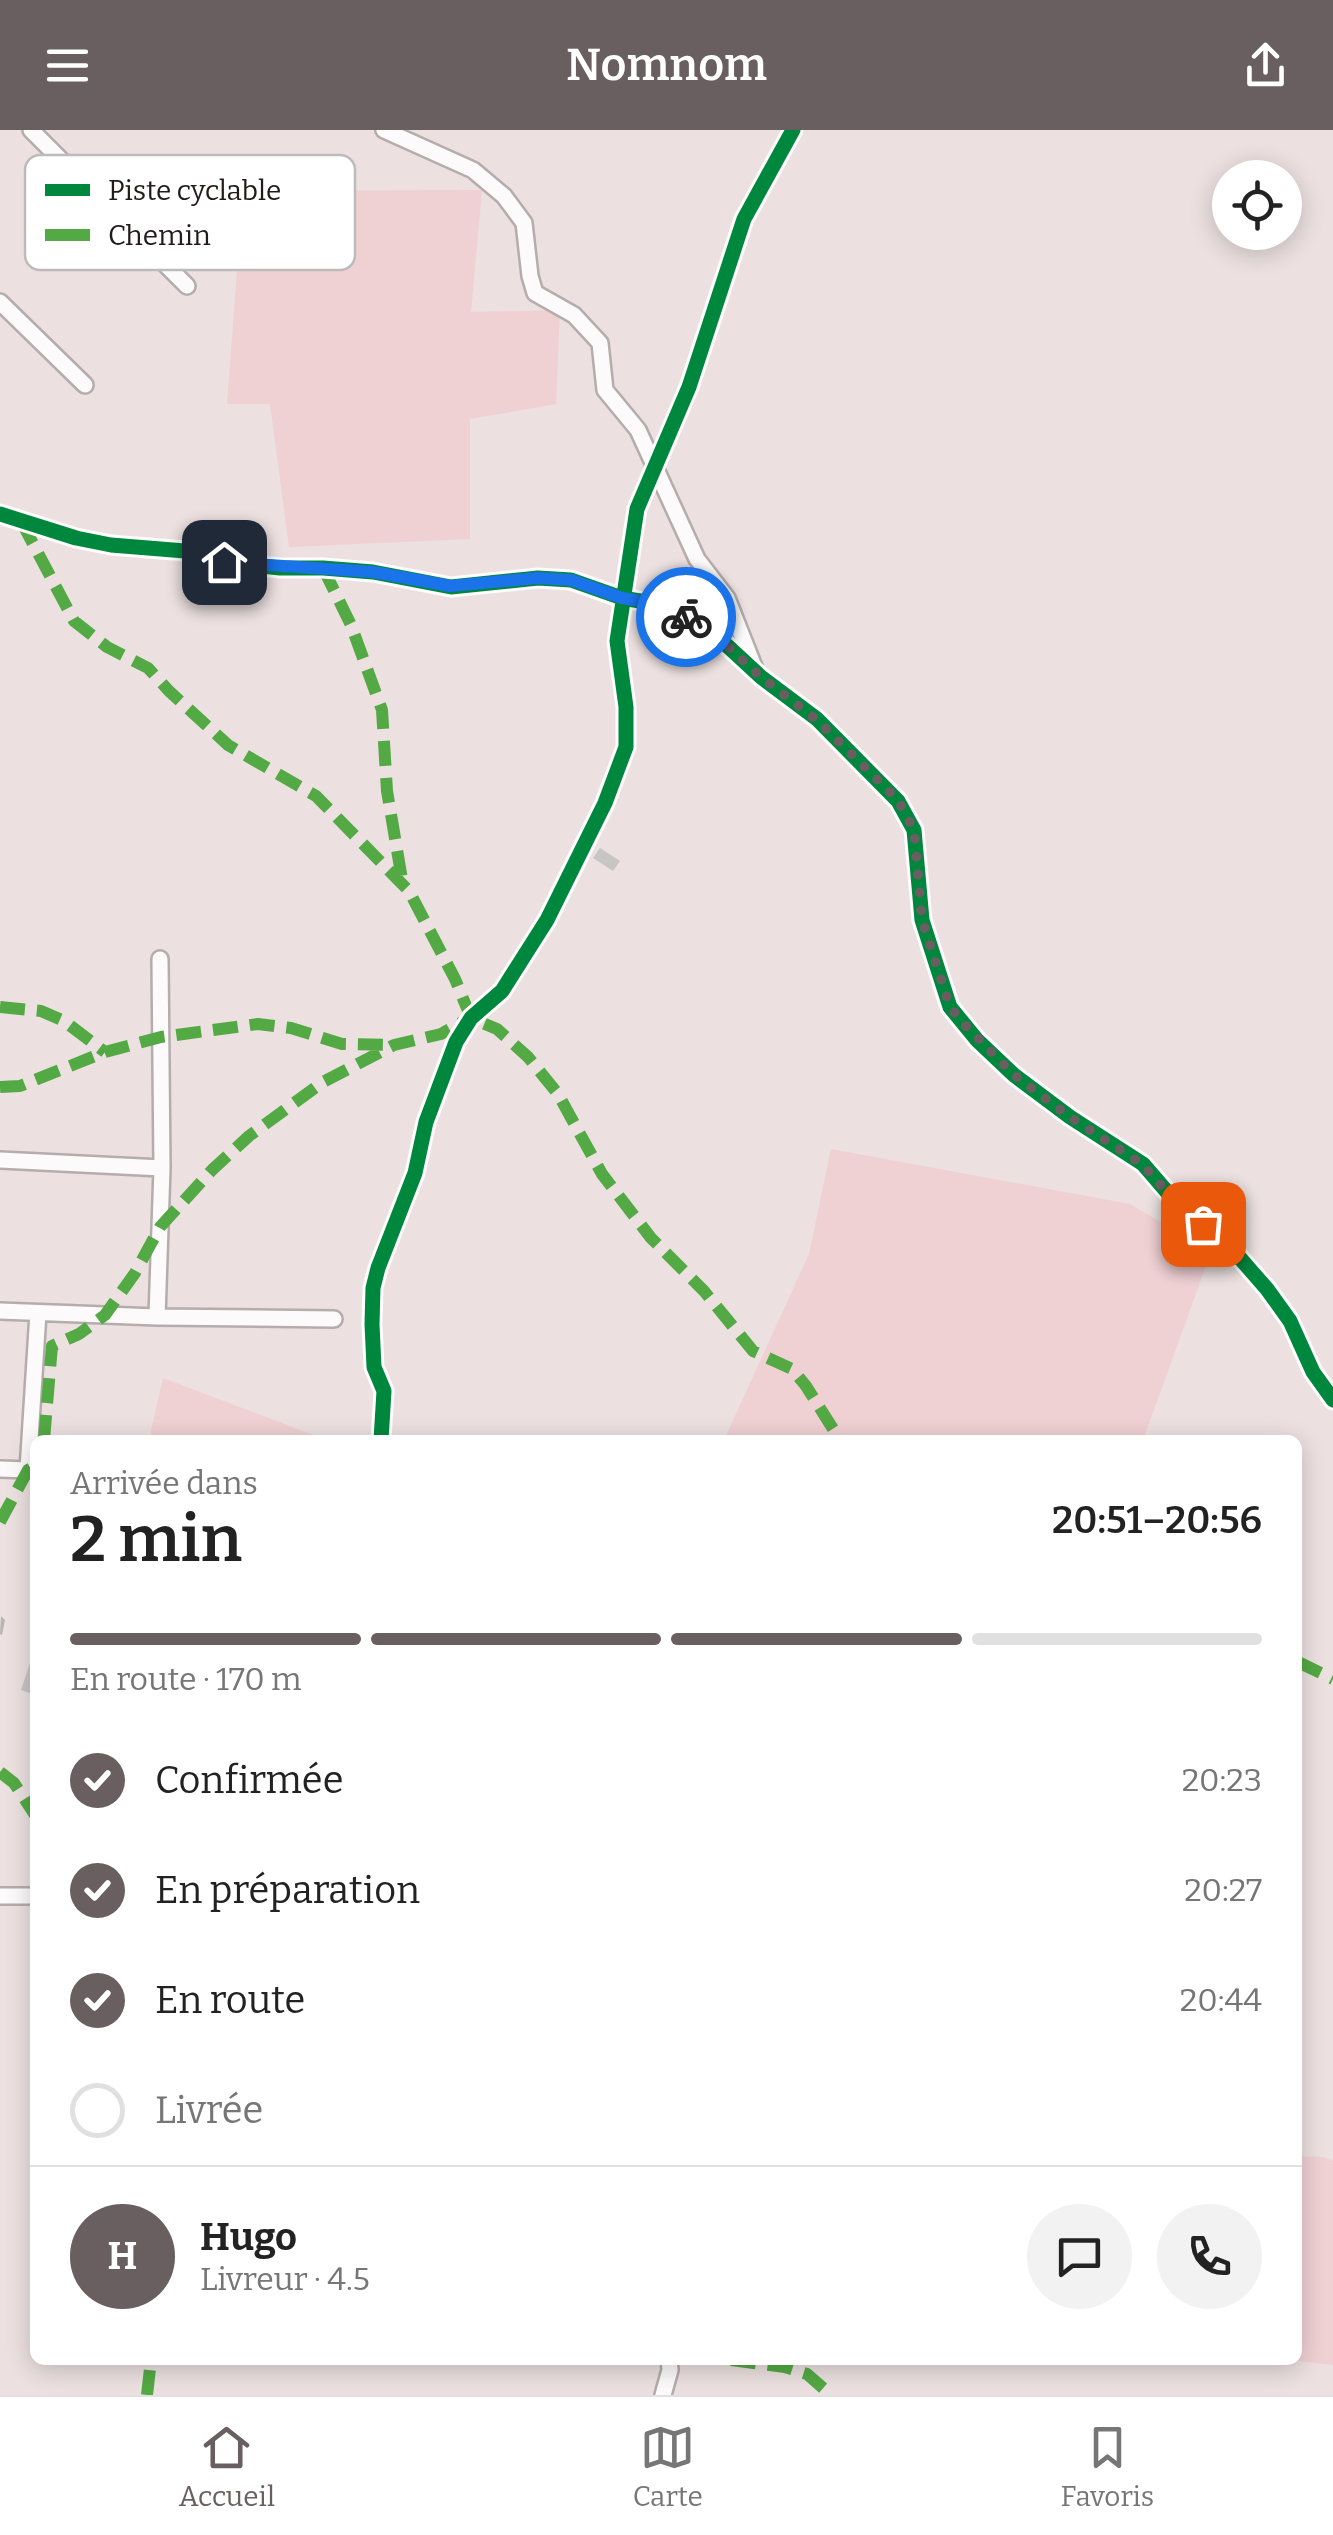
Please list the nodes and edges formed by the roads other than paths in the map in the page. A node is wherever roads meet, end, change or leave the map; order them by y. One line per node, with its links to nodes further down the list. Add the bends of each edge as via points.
1 (31, 130): 4 (street)
2 (384, 130): 9 (street, via 473,170 504,196 524,223 536,293 574,315 600,342 605,390 638,430)
3 (792, 130): 9 (street, via 744,219 689,387)
4 (56, 155)
5 (171, 270): 6 (street)
6 (187, 286)
7 (0, 302): 8 (street)
8 (84, 384)
9 (653, 467): 11 (street, via 637,509); 12 (street, via 697,558 727,598)
10 (0, 514): 11 (street, via 76,538 224,562 373,572 450,586 571,580)
11 (622, 598): 12 (street, via 664,605 708,628); 22 (street, via 616,641 626,748 547,920 502,991 456,1042 378,1268 372,1324 374,1367 384,1392)
12 (757, 673): 20 (street, via 817,720 898,800 914,830 922,920 950,1007 1014,1075 1142,1164 1181,1208 1224,1241 1290,1321)
13 (160, 959): 15 (street)
14 (0, 1160): 15 (street)
15 (162, 1168): 18 (street)
16 (0, 1311): 17 (street)
17 (38, 1313): 18 (street); 21 (street)
18 (157, 1317): 19 (street)
19 (334, 1320)
20 (1333, 1400)
21 (30, 1435)
22 (381, 1435)
23 (30, 1439): 24 (street, via 28,1470)
24 (0, 1469)
25 (0, 1896): 26 (street)
26 (30, 1896)
27 (670, 2365): 28 (street)
28 (663, 2395)

